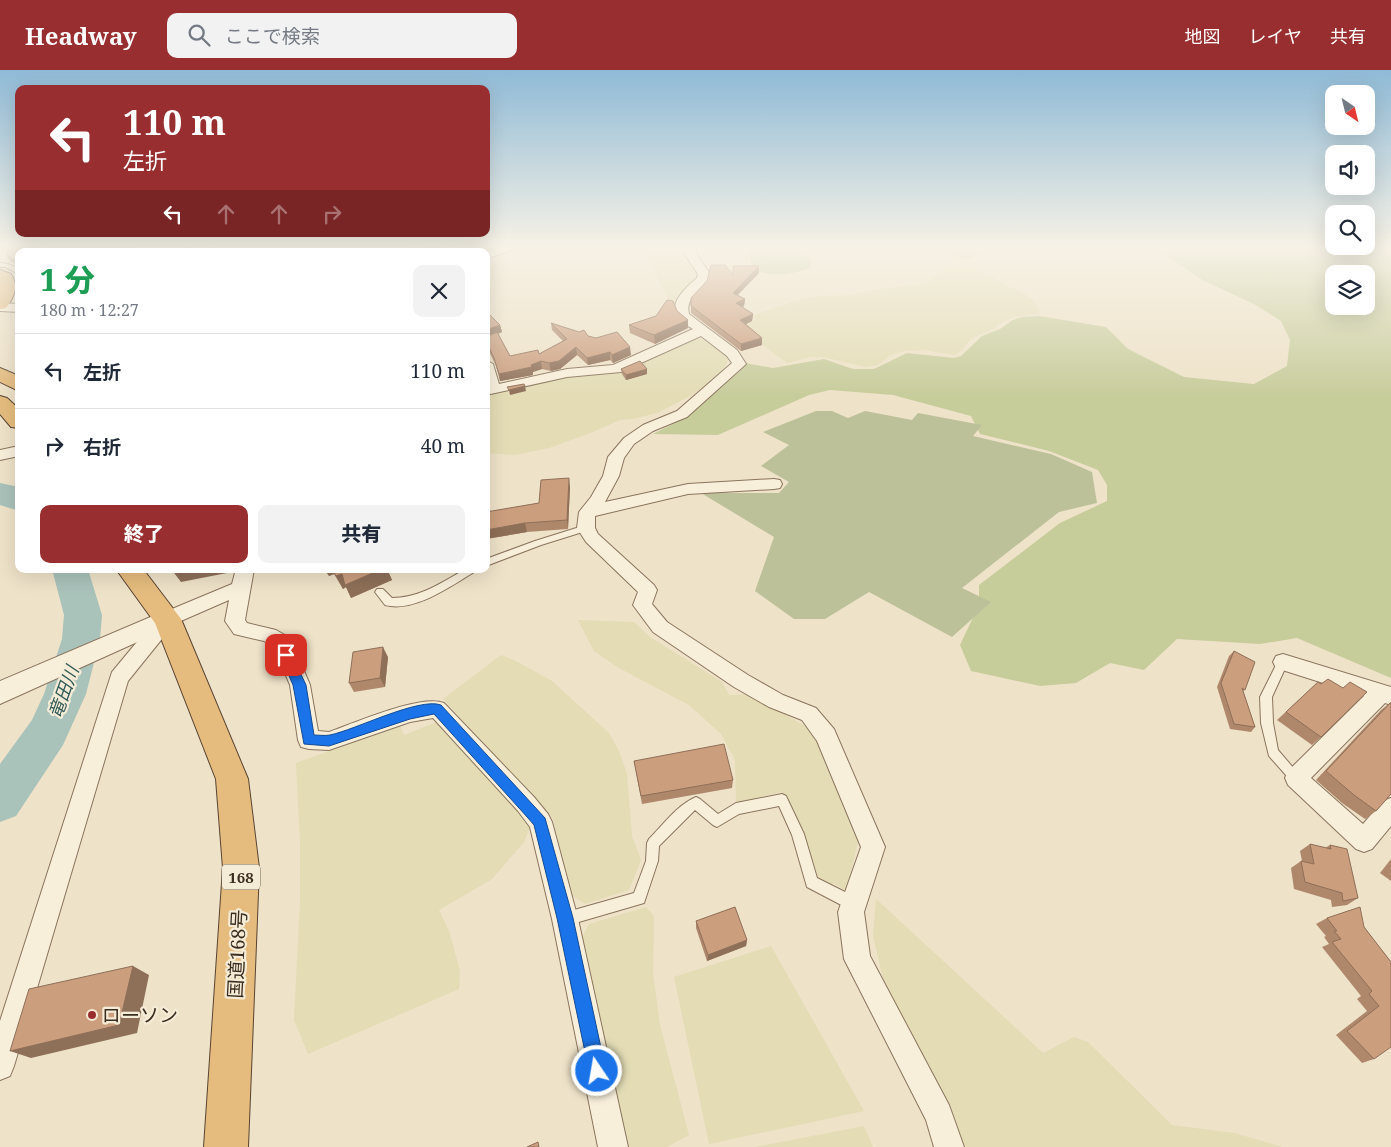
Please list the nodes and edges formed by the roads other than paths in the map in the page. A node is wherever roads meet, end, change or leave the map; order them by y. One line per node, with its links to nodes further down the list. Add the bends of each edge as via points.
1 (686, 297): 2 (street, via 680,310)
2 (700, 331): 5 (street, via 616,369 567,373); 11 (street, via 732,353 739,364 682,414 648,428 629,441 616,457 611,476)
3 (0, 374): 4 (highway)
4 (15, 383)
5 (490, 389)
6 (0, 402): 7 (highway)
7 (15, 418)
8 (15, 452): 9 (street)
9 (0, 455)
10 (774, 484): 11 (street, via 688,489)
11 (587, 520): 12 (lane); 24 (street, via 592,538 648,590 642,605 660,627 741,681 809,714 826,736 873,847)
12 (490, 561)
13 (132, 573): 18 (highway, 168)
14 (142, 573): 18 (highway, 168)
15 (466, 573): 17 (lane, via 428,594 403,603 389,602)
16 (243, 578): 18 (street); 25 (street, via 235,620 241,629 269,635 283,643 300,685 309,740 329,741 410,713 437,708 540,822)
17 (380, 592)
18 (160, 608): 20 (street, via 99,650); 26 (street, via 118,678); 27 (highway, 国道168号 / 168, via 232,779 242,868)
19 (1283, 662): 21 (street); 22 (lane, via 1266,697 1269,752)
20 (0, 693)
21 (1386, 695): 22 (street)
22 (1296, 778): 23 (street, via 1364,841)
23 (1391, 809)
24 (854, 904): 25 (lane, via 812,882 798,834 782,800 736,809 717,821 696,803 653,843 652,861 639,898); 29 (street, via 851,912 857,959 939,1115)
25 (565, 918): 28 (street)
26 (0, 1066)
27 (226, 1147)
28 (613, 1147)
29 (949, 1147)

